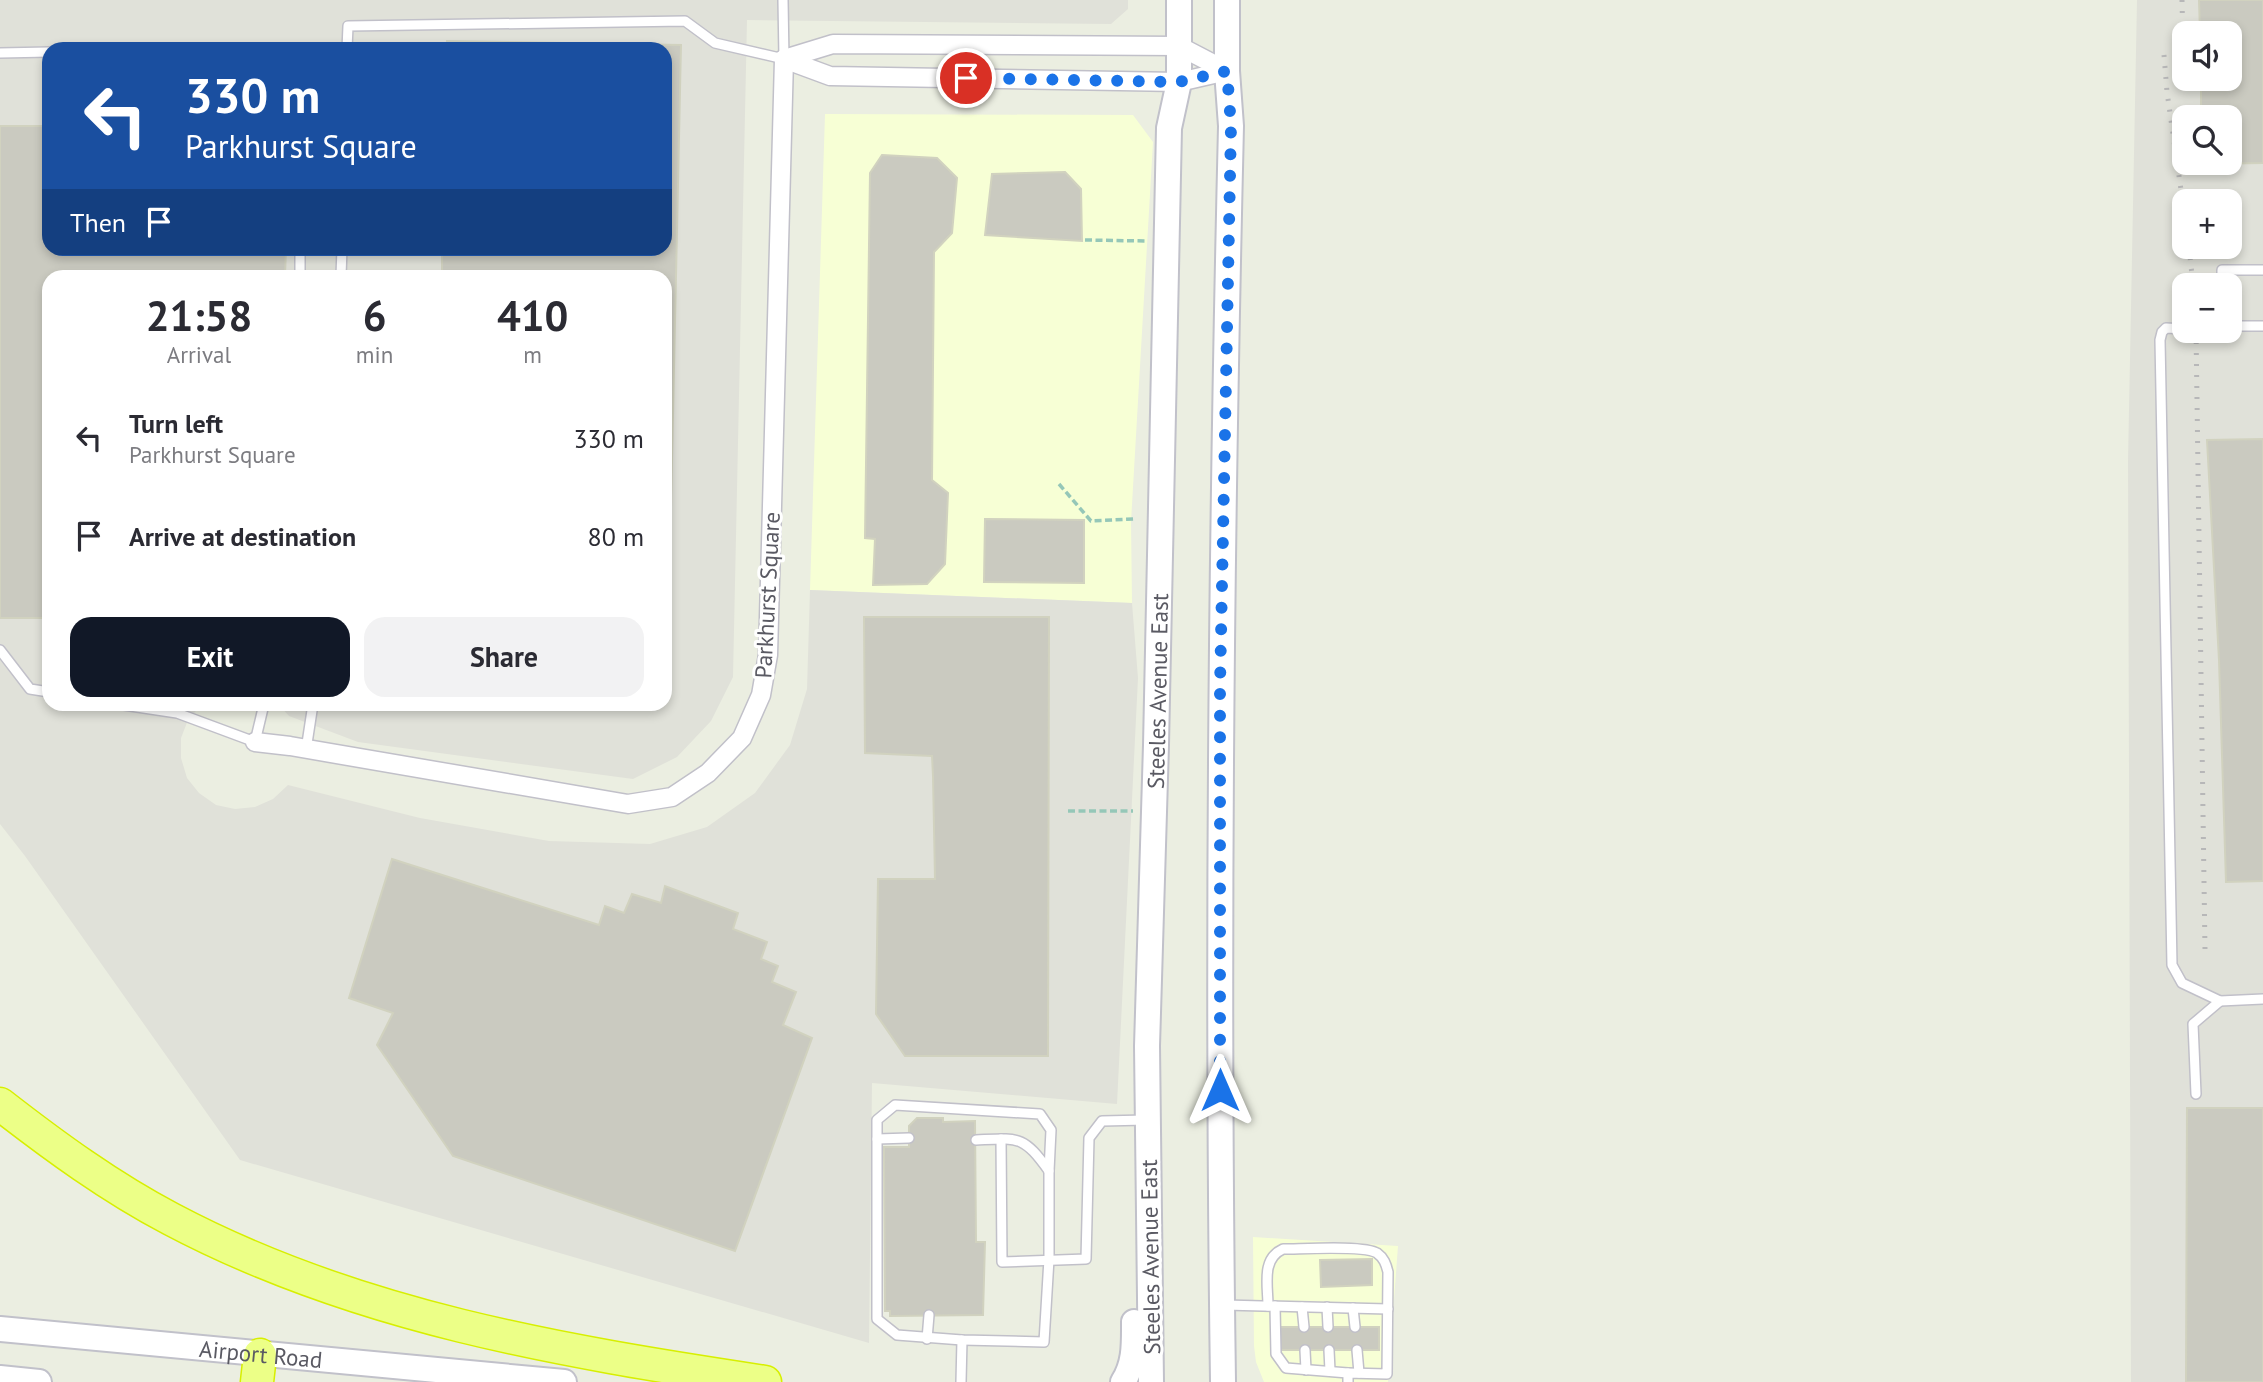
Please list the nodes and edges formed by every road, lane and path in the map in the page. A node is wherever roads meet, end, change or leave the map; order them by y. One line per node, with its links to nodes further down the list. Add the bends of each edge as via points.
1 (783, 0): 8 (lane)
2 (1179, 0): 5 (main road, Steeles Avenue East)
3 (1227, 0): 9 (main road)
4 (347, 42): 8 (lane, via 348,26 685,22 715,43)
5 (1179, 46): 8 (street, via 833,44); 9 (street); 10 (main road, Steeles Avenue East)
6 (0, 52): 7 (lane)
7 (42, 52)
8 (784, 59): 10 (street, via 830,76); 26 (street, Parkhurst Square, via 768,655 761,695 742,738 708,773 672,797 628,804)
9 (1227, 71): 10 (street); 47 (main road, via 1231,126 1219,785)
10 (1179, 82): 33 (main road, Steeles Avenue East, via 1170,128)
11 (1085, 240): 12 (path)
12 (1151, 241)
13 (2263, 270): 14 (lane)
14 (2222, 273)
15 (2242, 326): 16 (lane)
16 (2263, 326)
17 (2172, 328): 30 (lane, via 2166,328 2160,340 2172,965 2182,983)
18 (1059, 484): 19 (path, via 1091,521)
19 (1134, 519)
20 (0, 650): 21 (lane, via 30,689)
21 (42, 691)
22 (164, 711): 25 (lane)
23 (262, 711): 25 (lane)
24 (312, 711): 26 (lane)
25 (255, 742): 26 (street, Parkhurst Square)
26 (306, 750)
27 (1068, 811): 28 (path)
28 (1134, 811)
29 (2263, 999): 30 (lane)
30 (2220, 1001): 31 (lane, via 2193,1024)
31 (2196, 1094)
32 (0, 1104): 65 (highway, via 143,1204 311,1283 438,1322)
33 (1148, 1120): 39 (lane, via 1102,1121 1090,1138 1086,1259); 40 (main road, Steeles Avenue East)
34 (909, 1138): 35 (lane)
35 (877, 1139): 38 (lane, via 877,1120 895,1105 1040,1114 1051,1130); 52 (lane, via 877,1319 897,1335)
36 (1001, 1139): 37 (lane); 38 (lane, via 1018,1139 1033,1149); 39 (lane, via 1002,1262)
37 (976, 1140)
38 (1049, 1171): 39 (lane)
39 (1049, 1259): 53 (lane, via 1044,1342)
40 (1150, 1273): 67 (main road, via 1134,1301 1134,1356); 68 (main road, Steeles Avenue East)
41 (1272, 1306): 42 (lane); 45 (lane, via 1267,1271 1275,1253 1283,1249 1365,1250 1386,1262); 47 (lane); 58 (lane, via 1276,1354 1286,1368)
42 (1302, 1307): 43 (lane); 48 (lane)
43 (1327, 1307): 44 (lane); 49 (lane)
44 (1353, 1308): 45 (lane); 50 (lane)
45 (1388, 1309): 60 (lane, via 1387,1374)
46 (929, 1315): 52 (lane)
47 (1222, 1316): 69 (main road); 70 (main road, via 1228,1352)
48 (1304, 1326)
49 (1328, 1326)
50 (1355, 1327)
51 (0, 1329): 57 (main road, Airport Road)
52 (928, 1339): 53 (lane)
53 (962, 1340): 66 (lane)
54 (1305, 1350): 58 (lane)
55 (1329, 1350): 59 (lane)
56 (1357, 1350): 60 (lane)
57 (259, 1368): 64 (main road, Airport Road)
58 (1306, 1370): 59 (lane)
59 (1330, 1371): 61 (lane)
60 (1359, 1373): 61 (lane)
61 (1348, 1377)
62 (0, 1378): 63 (main road)
63 (39, 1382)
64 (564, 1382)
65 (765, 1382)
66 (961, 1382)
67 (1124, 1382)
68 (1151, 1382)
69 (1223, 1382)
70 (1240, 1382)

